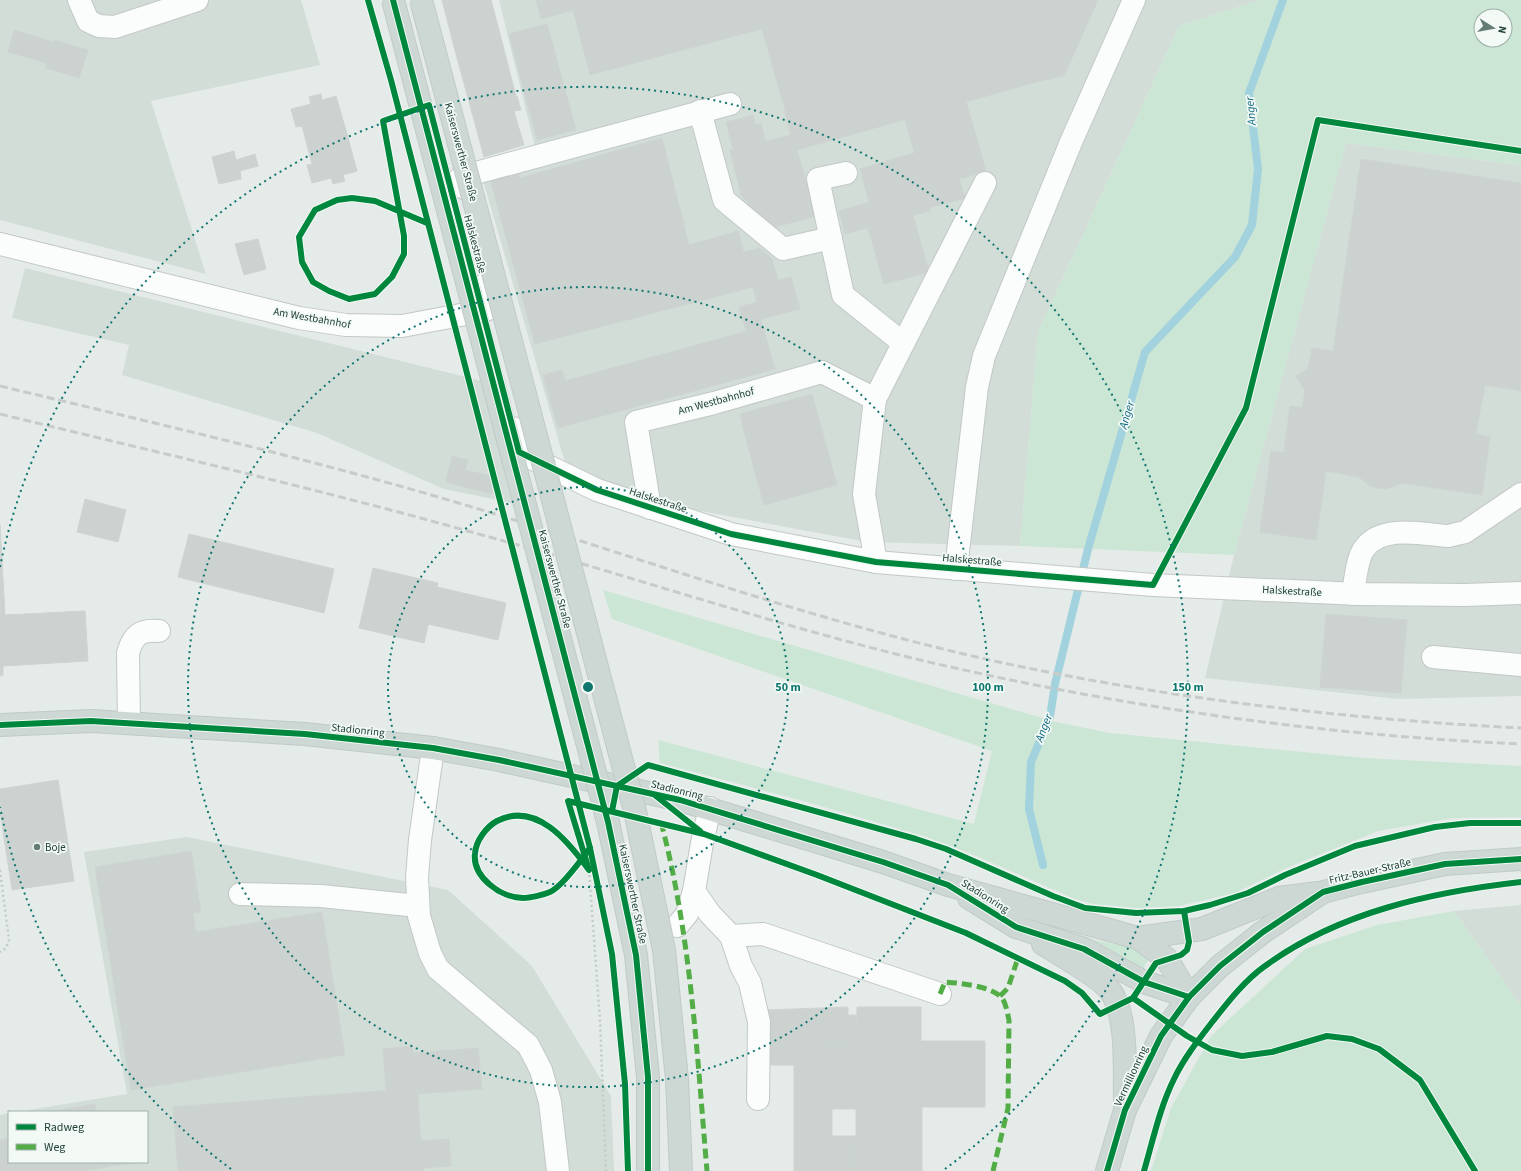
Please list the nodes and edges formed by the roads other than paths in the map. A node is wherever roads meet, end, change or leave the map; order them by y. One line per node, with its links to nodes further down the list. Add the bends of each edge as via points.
1 (80, 0): 2 (street, via 88,21 99,26 115,27)
2 (197, 0)
3 (393, 0): 46 (main road, Kaiserswerther Straße, bridge, via 608,822 636,955 648,1077)
4 (399, 0): 15 (street, Halskestraße)
5 (414, 0): 11 (street)
6 (421, 0): 47 (main road, Kaiserswerther Straße, bridge, via 635,811 664,950 677,1078)
7 (1134, 0): 21 (street, via 1071,142 984,356 977,387)
8 (730, 104): 9 (street)
9 (700, 111): 11 (street); 13 (street, via 724,200 783,248)
10 (846, 173): 13 (street, via 818,179)
11 (461, 176): 15 (street, via 494,307)
12 (985, 183): 16 (street)
13 (830, 238): 16 (street, via 843,295)
14 (0, 244): 15 (street, Am Westbahnhof, via 299,318 346,325 402,326)
15 (482, 312): 19 (street, Halskestraße, via 519,452 597,490)
16 (904, 343): 17 (street)
17 (875, 399): 19 (street, Am Westbahnhof, via 822,372 636,422); 20 (street, via 864,494)
18 (1521, 494): 23 (street, via 1465,532 1456,535 1390,533 1378,537 1363,549)
19 (650, 508): 20 (street, Halskestraße, via 731,534)
20 (876, 562): 21 (street, Halskestraße)
21 (956, 569): 23 (street, Halskestraße, via 1098,581)
22 (1521, 593): 23 (street, Halskestraße)
23 (1353, 594)
24 (159, 631): 27 (street, via 147,630 131,642 128,653)
25 (1433, 657): 26 (street)
26 (1521, 664)
27 (129, 724): 28 (main road, Stadionring, via 91,721); 29 (main road, Stadionring, via 305,734)
28 (0, 725)
29 (433, 748): 30 (main road, Stadionring); 36 (street, via 420,840)
30 (710, 808): 32 (main road, Stadionring); 33 (street)
31 (1521, 859): 34 (main road, Fritz-Bauer-Straße, via 1445,864)
32 (948, 885): 38 (main road, Stadionring); 40 (main road, Stadionring)
33 (694, 891): 37 (street, via 687,914); 39 (street, via 710,914)
34 (1323, 892): 40 (main road, via 1279,898 1202,929); 42 (main road, Fritz-Bauer-Straße, via 1262,932 1220,966)
35 (240, 894): 36 (street, via 321,896)
36 (418, 906): 45 (street, via 430,953 438,969 528,1045 541,1070 550,1102)
37 (677, 926)
38 (1016, 927): 42 (main road, Stadionring, via 1084,950 1144,982); 44 (main road, via 1109,989 1117,1006 1124,1034)
39 (731, 936): 41 (street, via 763,934); 43 (street, via 756,1003 759,1022)
40 (1138, 938): 42 (main road, Stadionring, via 1167,959)
41 (940, 994)
42 (1189, 997): 44 (main road, Vermillionring, via 1161,1036)
43 (758, 1099)
44 (1125, 1110): 48 (main road, Vermillionring)
45 (558, 1171)
46 (648, 1171)
47 (681, 1171)
48 (1107, 1171)

